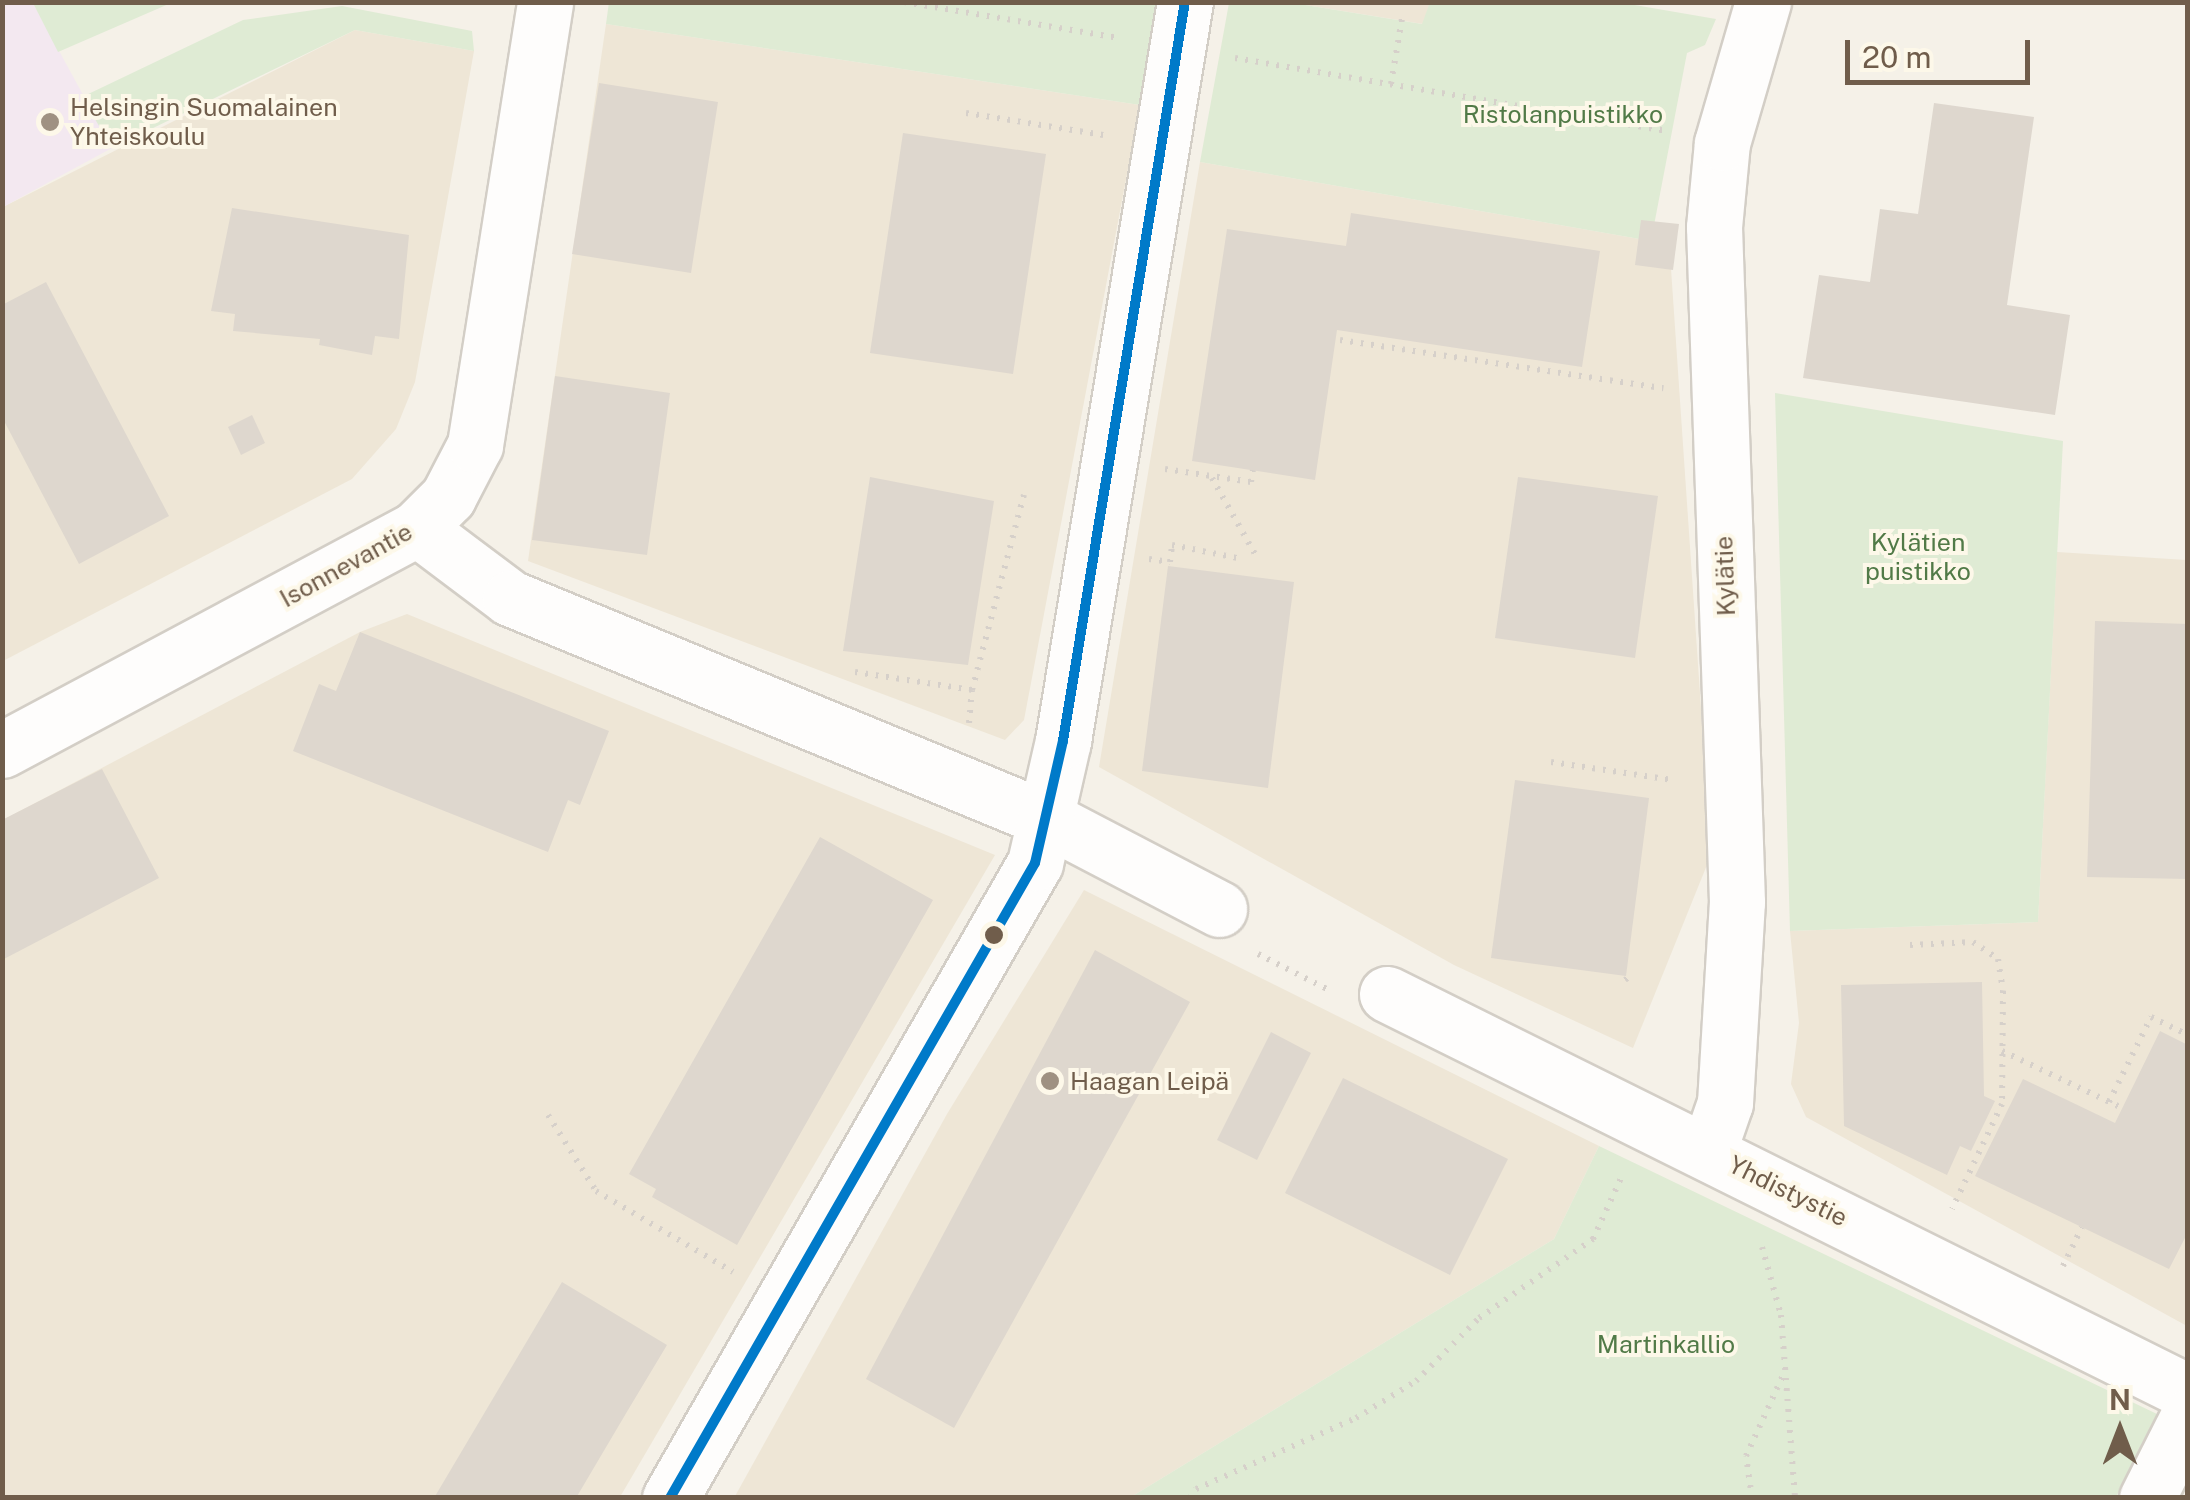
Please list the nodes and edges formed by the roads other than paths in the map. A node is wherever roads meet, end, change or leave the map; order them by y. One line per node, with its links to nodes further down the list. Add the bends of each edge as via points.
1 (545, 2): 4 (street, Isonnevantie, via 475,445 448,497)
2 (1763, 2): 9 (street, Kylätie, via 1722,143 1714,227 1735,1012 1725,1103)
3 (1182, 26): 6 (street)
4 (417, 528): 5 (street, Isonnevantie); 6 (street, via 510,598)
5 (2, 750)
6 (1049, 820): 7 (street); 12 (street, via 1015,900)
7 (1233, 929)
8 (1364, 995): 9 (street, Yhdistystie)
9 (1708, 1152): 10 (street, Yhdistystie)
10 (2188, 1392)
11 (2188, 1417): 13 (street)
12 (670, 1498)
13 (2148, 1498)

